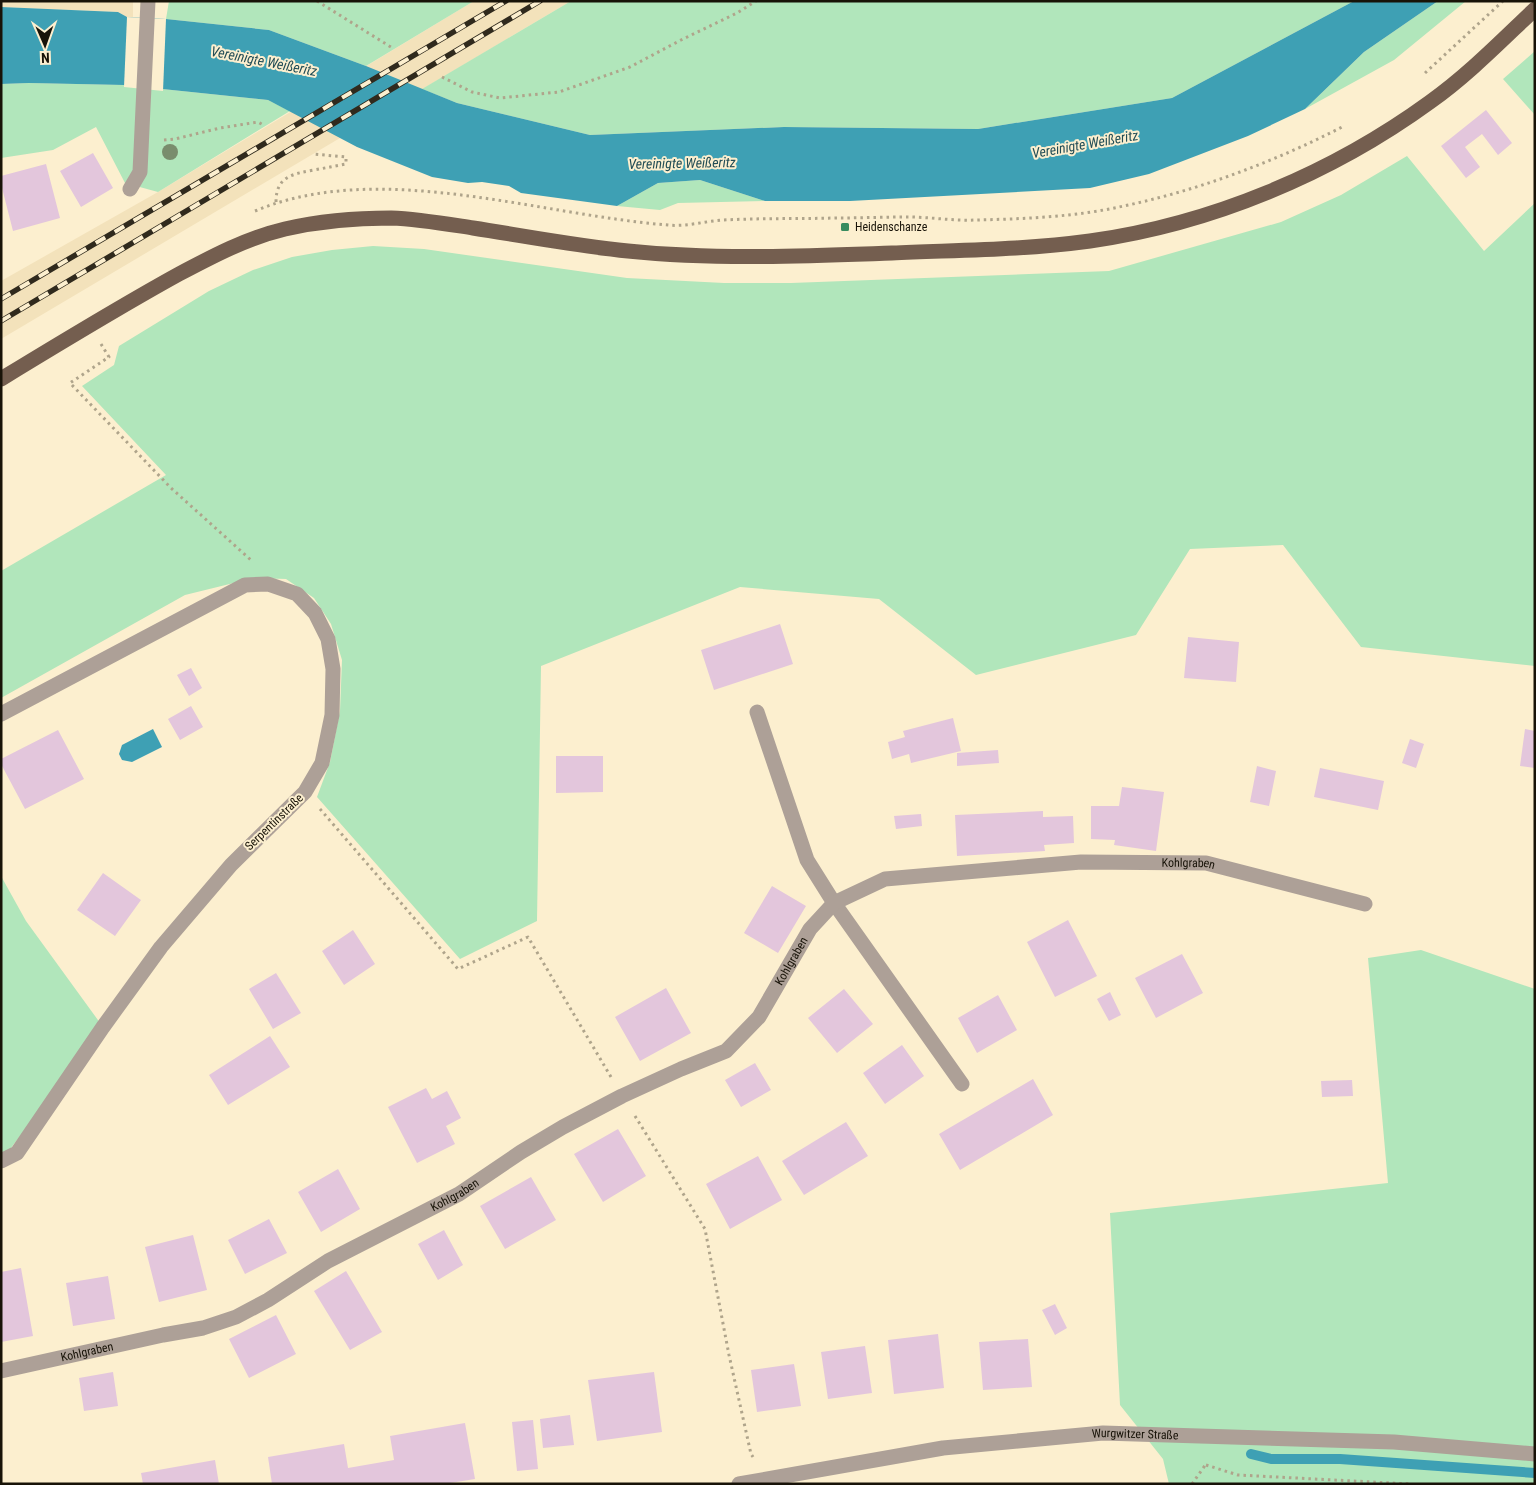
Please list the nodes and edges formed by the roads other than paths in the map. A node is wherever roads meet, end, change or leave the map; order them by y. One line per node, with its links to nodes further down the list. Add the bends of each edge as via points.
1 (148, 1): 3 (street, via 140,172)
2 (1535, 9): 4 (main road, via 1431,101 1331,164 1247,200 1134,233 1091,241 964,250 692,257 623,251 405,219 342,220 285,229 215,255 153,288)
3 (130, 189)
4 (1, 379)
5 (757, 712): 7 (street, via 807,860)
6 (1, 714): 10 (street, Serpentinstraße, via 245,585 268,584 297,594 315,613 328,639 333,669 332,715 322,764 305,792 231,865 161,947 17,1153)
7 (834, 903): 8 (street, Kohlgraben, via 885,878 1091,862 1206,863); 9 (street); 11 (street, Kohlgraben, via 810,929 759,1017 726,1051 622,1096 563,1127 459,1194 328,1261 236,1317 203,1328)
8 (1365, 904)
9 (962, 1084)
10 (1, 1161)
11 (1, 1370)
12 (1535, 1454): 13 (street, Wurgwitzer Straße, via 1394,1442 1103,1432 943,1448)
13 (772, 1481): 14 (street, Wurgwitzer Straße)
14 (739, 1484)

